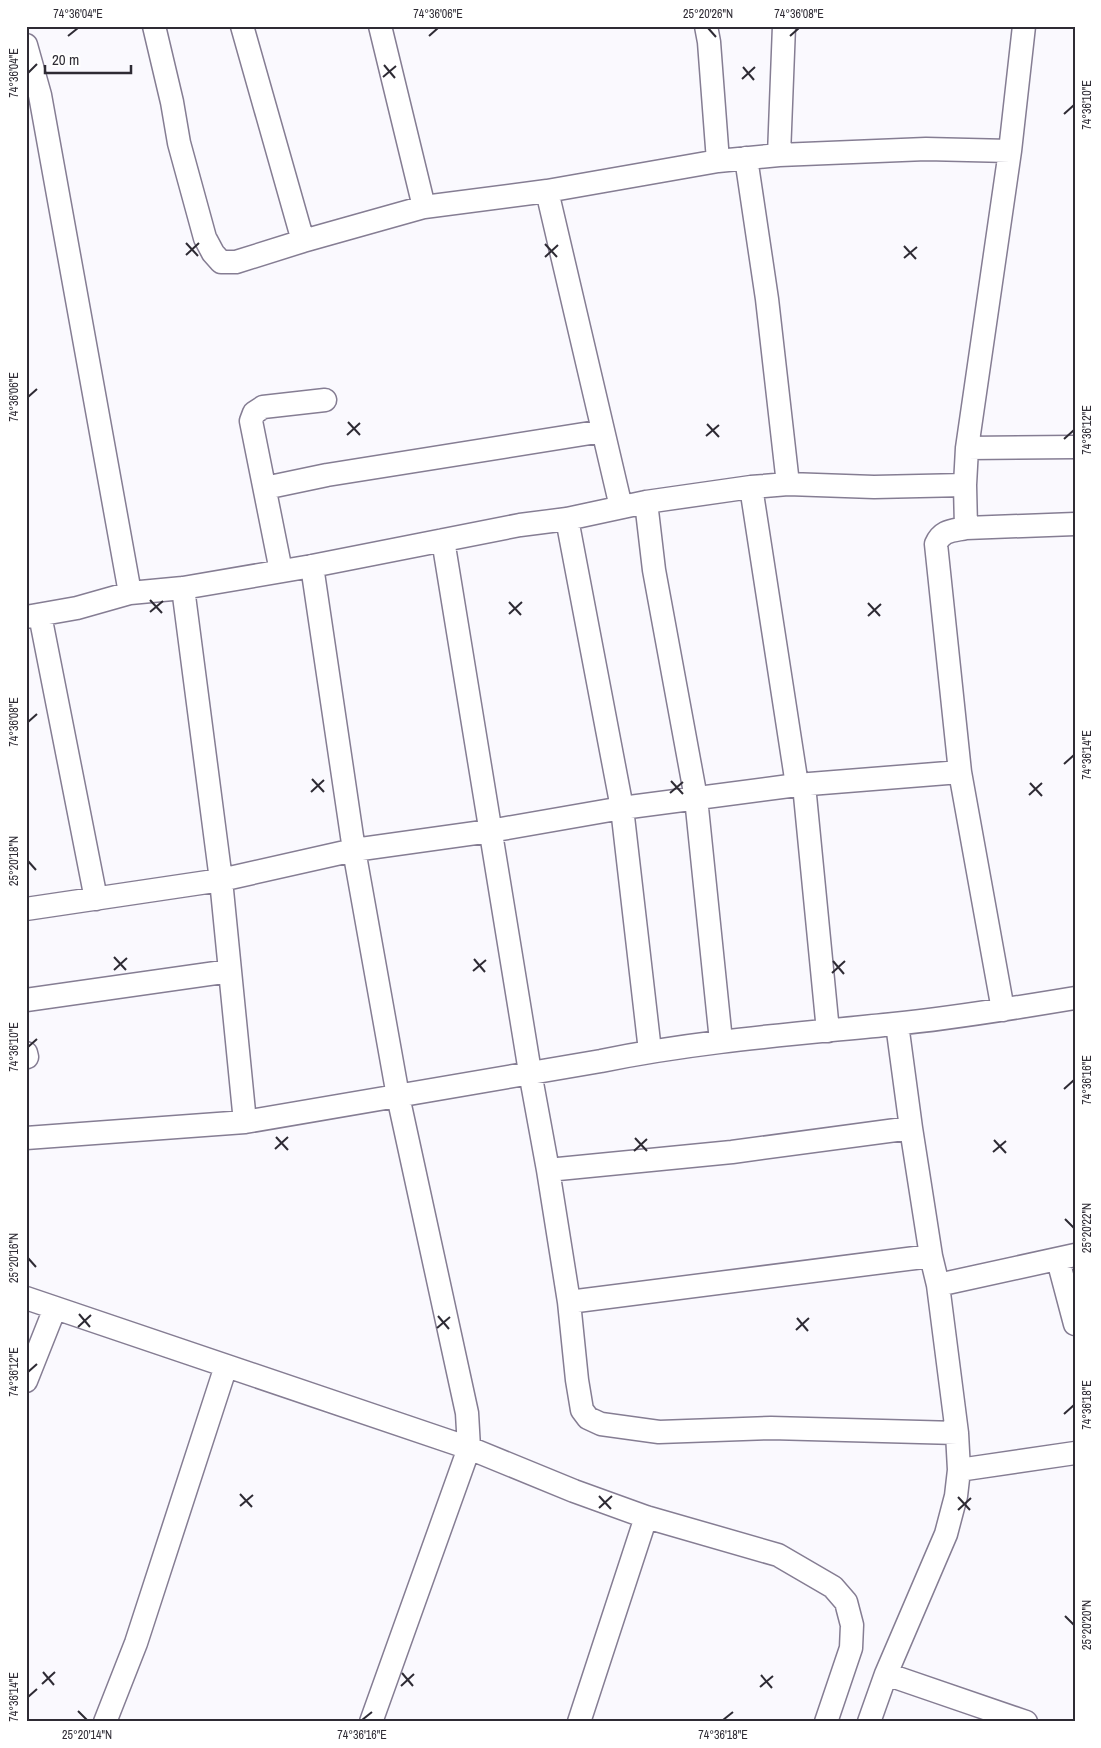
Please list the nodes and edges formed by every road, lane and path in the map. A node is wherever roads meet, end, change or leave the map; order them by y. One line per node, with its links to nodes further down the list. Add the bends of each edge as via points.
1 (154, 26): 14 (street, via 179,143 205,238 213,253 221,262 236,262)
2 (242, 26): 14 (street)
3 (380, 26): 13 (street)
4 (706, 26): 11 (street)
5 (784, 26): 9 (street)
6 (1024, 26): 8 (street)
7 (26, 45): 32 (street, via 40,95)
8 (1010, 151): 9 (street, via 926,149); 17 (street)
9 (779, 155): 10 (street)
10 (746, 158): 11 (street); 19 (street, via 767,300)
11 (718, 161): 12 (street)
12 (547, 191): 13 (street); 16 (street)
13 (424, 207): 14 (street)
14 (302, 241)
15 (325, 400): 22 (street, via 254,412 251,421)
16 (604, 431): 22 (street, via 326,475); 24 (street)
17 (967, 448): 18 (street); 20 (street)
18 (1075, 448)
19 (788, 484): 20 (street, via 874,487); 21 (street)
20 (965, 485): 27 (street)
21 (751, 487): 23 (street); 35 (street)
22 (265, 488): 30 (street)
23 (646, 502): 24 (street); 36 (street, via 654,570)
24 (621, 507): 25 (street)
25 (567, 519): 28 (street); 37 (street)
26 (1075, 524): 27 (street)
27 (966, 528): 34 (street, via 944,532 936,544)
28 (443, 540): 29 (street); 38 (street)
29 (312, 566): 30 (street); 39 (street)
30 (281, 571): 31 (street)
31 (183, 588): 32 (street); 40 (street)
32 (130, 593): 33 (street)
33 (33, 616): 41 (street)
34 (960, 772): 35 (street); 46 (street)
35 (800, 785): 36 (street); 48 (street)
36 (696, 798): 37 (street); 49 (street)
37 (622, 808): 38 (street); 50 (street)
38 (490, 831): 39 (street); 53 (street)
39 (354, 850): 40 (street); 54 (street)
40 (221, 880): 41 (street); 43 (street)
41 (96, 900): 42 (street)
42 (26, 909)
43 (230, 972): 45 (street); 55 (street)
44 (1075, 998): 46 (street)
45 (26, 1000)
46 (1003, 1010): 47 (street)
47 (897, 1024): 48 (street); 56 (street)
48 (828, 1030): 49 (street)
49 (721, 1041): 50 (street)
50 (650, 1051): 53 (street)
51 (26, 1053): 52 (street)
52 (27, 1057)
53 (530, 1072): 54 (street); 58 (street)
54 (398, 1096): 55 (street); 69 (street, via 467,1413)
55 (245, 1122): 57 (street)
56 (911, 1128): 58 (street, via 732,1152); 59 (street)
57 (26, 1138)
58 (548, 1170): 63 (street)
59 (931, 1256): 61 (street); 63 (street)
60 (1066, 1258): 61 (street); 65 (street)
61 (938, 1285): 68 (street)
62 (26, 1298): 64 (street)
63 (569, 1302): 68 (street, via 582,1410 588,1418 601,1424 659,1432 771,1428)
64 (55, 1308): 66 (street); 67 (street)
65 (1075, 1324)
66 (226, 1366): 69 (street); 74 (street, via 136,1643)
67 (26, 1381)
68 (957, 1432): 71 (street)
69 (469, 1448): 72 (street); 75 (street)
70 (1075, 1453): 71 (street)
71 (959, 1470): 73 (street, via 946,1534)
72 (646, 1517): 76 (street); 77 (street, via 778,1555 833,1587 846,1602 852,1625 851,1648)
73 (886, 1674): 78 (street); 79 (street)
74 (105, 1722)
75 (371, 1722)
76 (579, 1722)
77 (826, 1722)
78 (869, 1722)
79 (1026, 1722)

